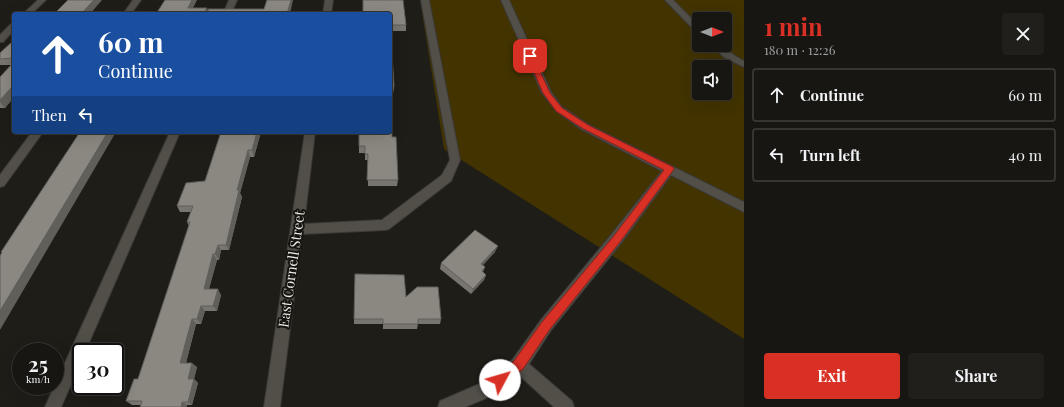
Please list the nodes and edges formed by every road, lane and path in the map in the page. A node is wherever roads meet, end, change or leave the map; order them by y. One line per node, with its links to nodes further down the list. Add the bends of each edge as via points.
1 (42, 0): 8 (street)
2 (137, 0): 9 (street)
3 (233, 0): 10 (street)
4 (329, 0): 11 (street)
5 (425, 0): 23 (street, via 455,160 448,178 385,225)
6 (505, 0): 20 (street, via 547,93 559,109 585,127)
7 (669, 0): 12 (street)
8 (29, 12)
9 (128, 12)
10 (228, 12)
11 (327, 12)
12 (692, 23)
13 (12, 28): 14 (street)
14 (0, 40)
15 (723, 52): 16 (street)
16 (744, 64)
17 (37, 134): 21 (street)
18 (174, 134): 25 (street)
19 (310, 134): 23 (street, East Cornell Street)
20 (670, 169): 22 (street); 24 (street, via 546,325)
21 (0, 183)
22 (744, 207)
23 (297, 229): 26 (street, East Cornell Street)
24 (519, 365): 27 (street, via 490,388); 28 (street)
25 (53, 407)
26 (272, 407)
27 (446, 407)
28 (566, 407)

